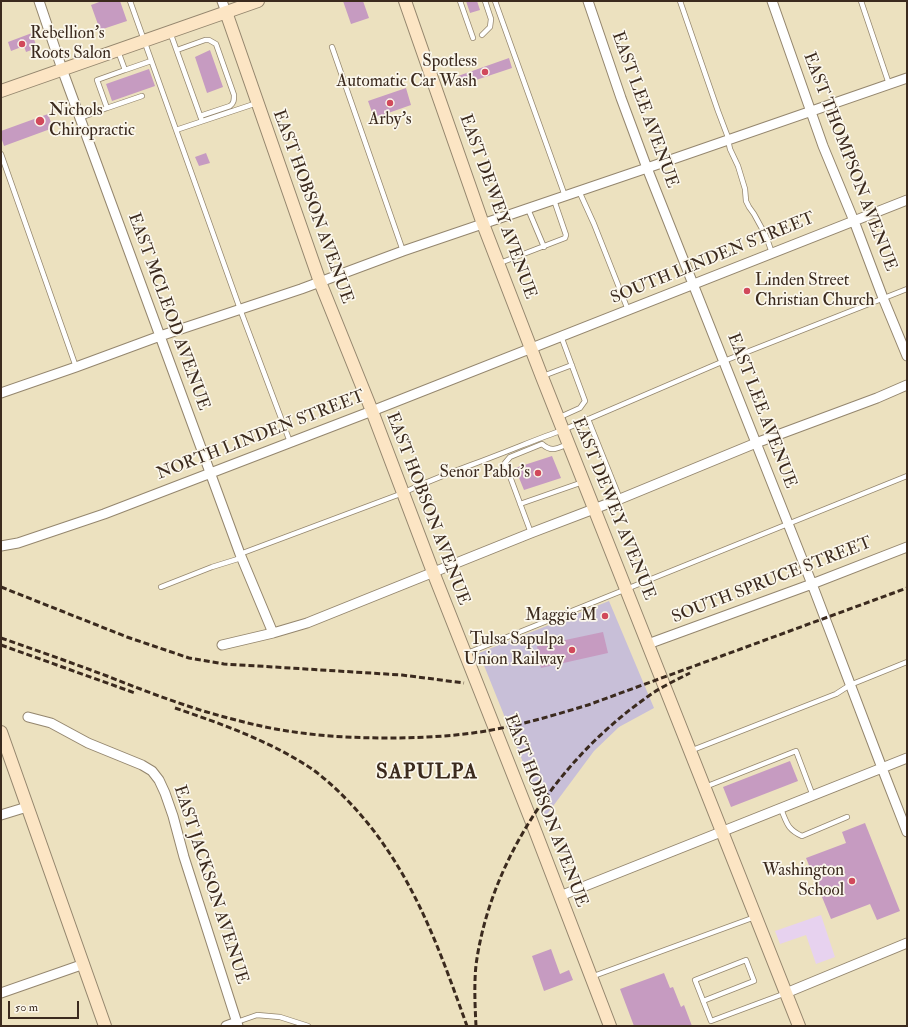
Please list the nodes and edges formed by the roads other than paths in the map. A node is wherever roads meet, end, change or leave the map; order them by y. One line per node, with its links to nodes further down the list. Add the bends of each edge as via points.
1 (38, 1): 21 (street, EAST MCLEOD AVENUE)
2 (130, 1): 16 (lane)
3 (258, 1): 12 (street)
4 (405, 1): 42 (street, EAST DEWEY AVENUE)
5 (460, 1): 15 (lane)
6 (485, 1): 14 (lane, via 491,19 490,27)
7 (495, 1): 37 (lane)
8 (588, 1): 35 (street, EAST LEE AVENUE)
9 (680, 1): 33 (lane)
10 (772, 1): 29 (street, EAST THOMPSON AVENUE)
11 (860, 1): 24 (lane)
12 (224, 7): 13 (street); 27 (street, EAST HOBSON AVENUE)
13 (170, 32): 16 (street); 19 (lane)
14 (482, 35)
15 (473, 38)
16 (144, 41): 18 (street); 20 (lane)
17 (332, 47): 44 (lane)
18 (118, 50): 21 (street); 22 (lane)
19 (177, 50): 31 (lane); 31 (lane, via 205,40 216,44 234,95 233,104)
20 (151, 61): 22 (lane); 32 (lane)
21 (62, 69): 25 (street); 30 (street, EAST MCLEOD AVENUE)
22 (125, 70): 28 (lane, via 97,80)
23 (907, 78): 24 (street)
24 (889, 84): 29 (street)
25 (1, 90)
26 (142, 96): 28 (lane)
27 (257, 103): 31 (lane); 47 (street, EAST HOBSON AVENUE)
28 (107, 108): 30 (lane)
29 (810, 111): 33 (street); 41 (street, EAST THOMPSON AVENUE)
30 (80, 118): 53 (street, EAST MCLEOD AVENUE)
31 (201, 119): 32 (lane)
32 (176, 130): 51 (lane)
33 (729, 140): 35 (street); 45 (lane, via 746,201 766,236)
34 (1, 154): 59 (lane)
35 (647, 168): 36 (street); 48 (street, EAST LEE AVENUE)
36 (579, 191): 37 (street); 52 (lane)
37 (565, 196): 38 (street)
38 (554, 200): 40 (street); 43 (lane, via 566,235 565,238)
39 (907, 200): 41 (street, SOUTH LINDEN STREET)
40 (528, 209): 42 (street); 43 (lane)
41 (854, 221): 45 (street, SOUTH LINDEN STREET); 50 (street, EAST THOMPSON AVENUE)
42 (483, 224): 44 (street); 46 (street, EAST DEWEY AVENUE)
43 (544, 246): 46 (lane)
44 (403, 251): 47 (street)
45 (772, 253): 48 (street, SOUTH LINDEN STREET)
46 (498, 264): 55 (street, EAST DEWEY AVENUE)
47 (320, 282): 51 (street); 63 (street, EAST HOBSON AVENUE)
48 (694, 284): 52 (street, SOUTH LINDEN STREET); 57 (street, EAST LEE AVENUE)
49 (907, 289): 50 (lane)
50 (883, 298): 56 (street, EAST THOMPSON AVENUE); 57 (lane)
51 (240, 309): 53 (street); 67 (lane)
52 (628, 310): 54 (street, SOUTH LINDEN STREET)
53 (160, 336): 59 (street); 70 (street, EAST MCLEOD AVENUE)
54 (561, 336): 55 (street, SOUTH LINDEN STREET); 58 (lane)
55 (531, 348): 60 (street, EAST DEWEY AVENUE); 63 (street, NORTH LINDEN STREET)
56 (907, 356)
57 (724, 361): 65 (lane); 68 (street, EAST LEE AVENUE)
58 (572, 365): 60 (lane); 64 (lane, via 585,401 580,408)
59 (76, 367): 62 (street)
60 (542, 377): 64 (street, EAST DEWEY AVENUE)
61 (907, 385): 68 (street)
62 (1, 393)
63 (372, 411): 67 (street, NORTH LINDEN STREET); 73 (street, EAST HOBSON AVENUE)
64 (558, 418): 66 (street, EAST DEWEY AVENUE)
65 (588, 420): 66 (lane); 74 (lane)
66 (563, 430): 69 (street, EAST DEWEY AVENUE); 73 (lane, via 421,484)
67 (290, 442): 70 (street, NORTH LINDEN STREET)
68 (756, 443): 74 (street); 77 (street, EAST LEE AVENUE)
69 (568, 444): 72 (street, EAST DEWEY AVENUE); 75 (lane, via 554,450 542,444 510,457 505,463)
70 (210, 472): 79 (street, NORTH LINDEN STREET, via 104,514 18,543); 81 (street, EAST MCLEOD AVENUE)
71 (907, 476): 77 (lane)
72 (583, 482): 75 (lane); 76 (street, EAST DEWEY AVENUE)
73 (403, 494): 81 (lane); 82 (street, EAST HOBSON AVENUE)
74 (620, 500): 76 (street)
75 (520, 504): 78 (lane)
76 (594, 510): 78 (street); 85 (street, EAST DEWEY AVENUE)
77 (788, 525): 83 (street, EAST LEE AVENUE); 85 (lane)
78 (531, 533): 82 (street)
79 (1, 546)
80 (907, 547): 83 (street, SOUTH SPRUCE STREET)
81 (241, 556): 84 (lane); 86 (street, EAST MCLEOD AVENUE)
82 (433, 572): 86 (street, via 307,623); 89 (street, EAST HOBSON AVENUE)
83 (812, 584): 87 (street, SOUTH SPRUCE STREET); 91 (street, EAST LEE AVENUE)
84 (161, 586)
85 (626, 589): 87 (street, EAST DEWEY AVENUE); 89 (lane)
86 (273, 633): 88 (street)
87 (648, 644): 94 (street, EAST DEWEY AVENUE)
88 (222, 645)
89 (465, 654): 105 (street, EAST HOBSON AVENUE)
90 (907, 662): 91 (lane)
91 (850, 685): 94 (lane, via 836,694); 96 (street, EAST LEE AVENUE)
92 (28, 717): 113 (street, EAST JACKSON AVENUE, via 51,723 88,743 142,765 152,771 159,780 173,816)
93 (1, 732): 99 (street)
94 (690, 751): 97 (street, EAST DEWEY AVENUE)
95 (907, 758): 96 (street)
96 (882, 768): 98 (street); 104 (street, EAST LEE AVENUE)
97 (705, 787): 98 (lane, via 796,751); 103 (street, EAST DEWEY AVENUE)
98 (813, 796): 100 (street)
99 (27, 807): 101 (street); 108 (street)
100 (781, 808): 102 (lane, via 789,828 802,836); 103 (street)
101 (1, 816)
102 (847, 817)
103 (722, 832): 105 (street); 106 (street, EAST DEWEY AVENUE)
104 (907, 832)
105 (560, 896): 109 (street, EAST HOBSON AVENUE)
106 (756, 916): 109 (lane); 111 (street, EAST DEWEY AVENUE)
107 (907, 943): 111 (street)
108 (84, 964): 110 (street); 114 (street)
109 (591, 977): 117 (street, EAST HOBSON AVENUE)
110 (1, 993)
111 (786, 993): 112 (lane, via 711,1021); 118 (street, EAST DEWEY AVENUE)
112 (703, 1002): 112 (lane, via 694,980 746,960 754,981)
113 (237, 1024): 115 (street); 116 (lane, via 257,1016 280,1016)
114 (105, 1026)
115 (226, 1026)
116 (308, 1026)
117 (610, 1026)
118 (799, 1026)

